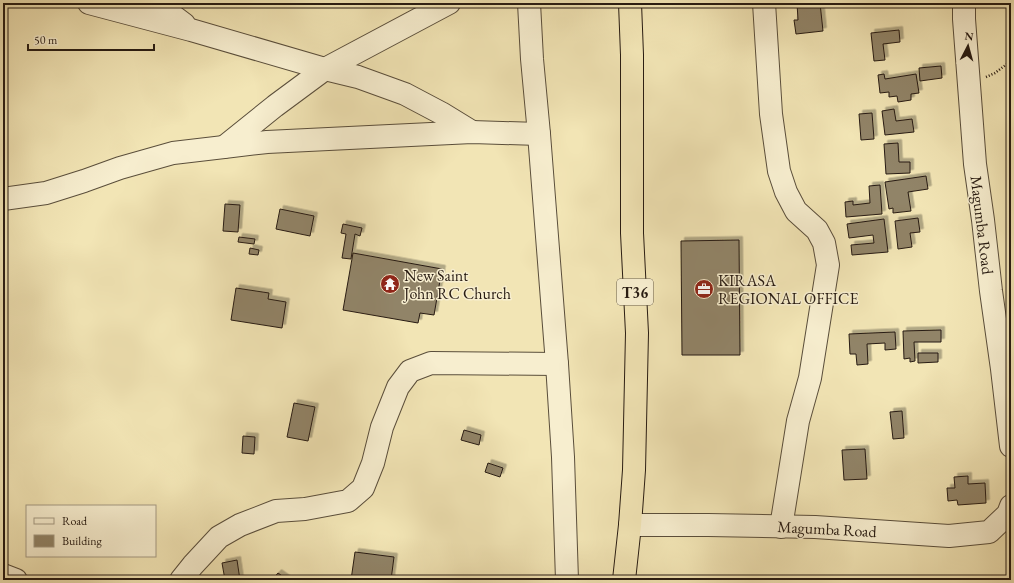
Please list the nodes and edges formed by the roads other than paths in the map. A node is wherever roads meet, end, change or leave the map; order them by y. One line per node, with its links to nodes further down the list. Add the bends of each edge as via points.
1 (89, 3): 8 (street)
2 (156, 3): 8 (street)
3 (448, 3): 9 (street)
4 (529, 3): 11 (street)
5 (630, 3): 17 (highway, T36, via 632,233 637,333)
6 (764, 3): 18 (street, via 771,114 778,171 796,211 817,230 824,243 828,265 810,378 798,421)
7 (964, 3): 15 (street, Magumba Road, via 975,164)
8 (191, 30): 9 (street)
9 (325, 69): 10 (street, via 358,77 405,94); 12 (street)
10 (472, 132): 11 (street); 12 (street, via 267,142)
11 (539, 134): 14 (street)
12 (224, 147): 13 (street, via 173,153 46,193)
13 (3, 199)
14 (557, 364): 21 (street, via 432,364 410,371 398,387 382,427 373,463 363,488 348,501 305,509 276,511 240,525 218,537); 22 (street)
15 (1011, 446)
16 (1011, 508): 18 (street, Magumba Road, via 989,532 949,536)
17 (630, 525): 18 (street, Magumba Road); 23 (highway, T36)
18 (781, 526)
19 (3, 575): 20 (street)
20 (16, 580)
21 (181, 580)
22 (567, 580)
23 (624, 580)

